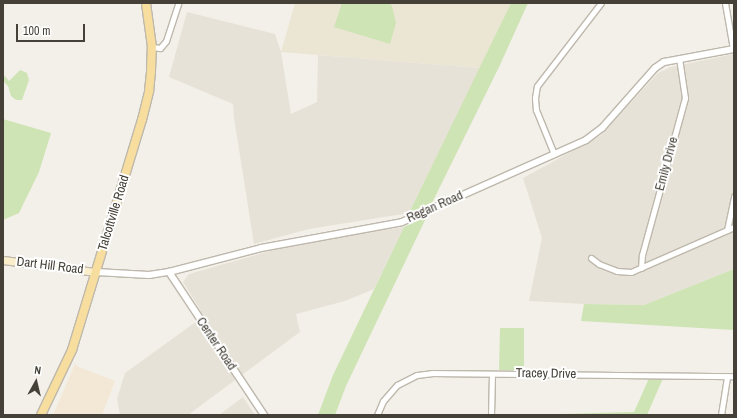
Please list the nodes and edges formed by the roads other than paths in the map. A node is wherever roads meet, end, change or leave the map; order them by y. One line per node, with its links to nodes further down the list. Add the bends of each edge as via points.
1 (146, 3): 5 (main road, Talcottville Road)
2 (178, 3): 5 (street, via 166,41 160,48)
3 (600, 3): 8 (street, via 537,86 536,110)
4 (725, 3): 6 (street)
5 (152, 48): 15 (main road, Talcottville Road, via 147,98)
6 (733, 49): 7 (street, Regan Road)
7 (679, 58): 8 (street, Regan Road, via 664,62 655,68 596,133); 14 (street, Emily Drive, via 685,98 642,255)
8 (554, 154): 16 (street, Regan Road, via 402,222 261,248)
9 (734, 196): 11 (street)
10 (734, 227): 11 (street)
11 (727, 230): 14 (street)
12 (591, 258): 14 (street, via 617,271 631,272)
13 (3, 260): 15 (main road, Dart Hill Road)
14 (641, 268)
15 (96, 272): 16 (street, Regan Road, via 149,275); 20 (main road, Talcottville Road, via 72,350)
16 (169, 272): 21 (street, Center Road)
17 (492, 374): 18 (street, Tracey Drive); 22 (street, Tracey Drive, via 417,375 397,385 383,400); 23 (street)
18 (727, 376): 19 (street, Tracey Drive); 24 (street)
19 (734, 376)
20 (40, 415)
21 (264, 415)
22 (377, 415)
23 (491, 415)
24 (721, 415)

